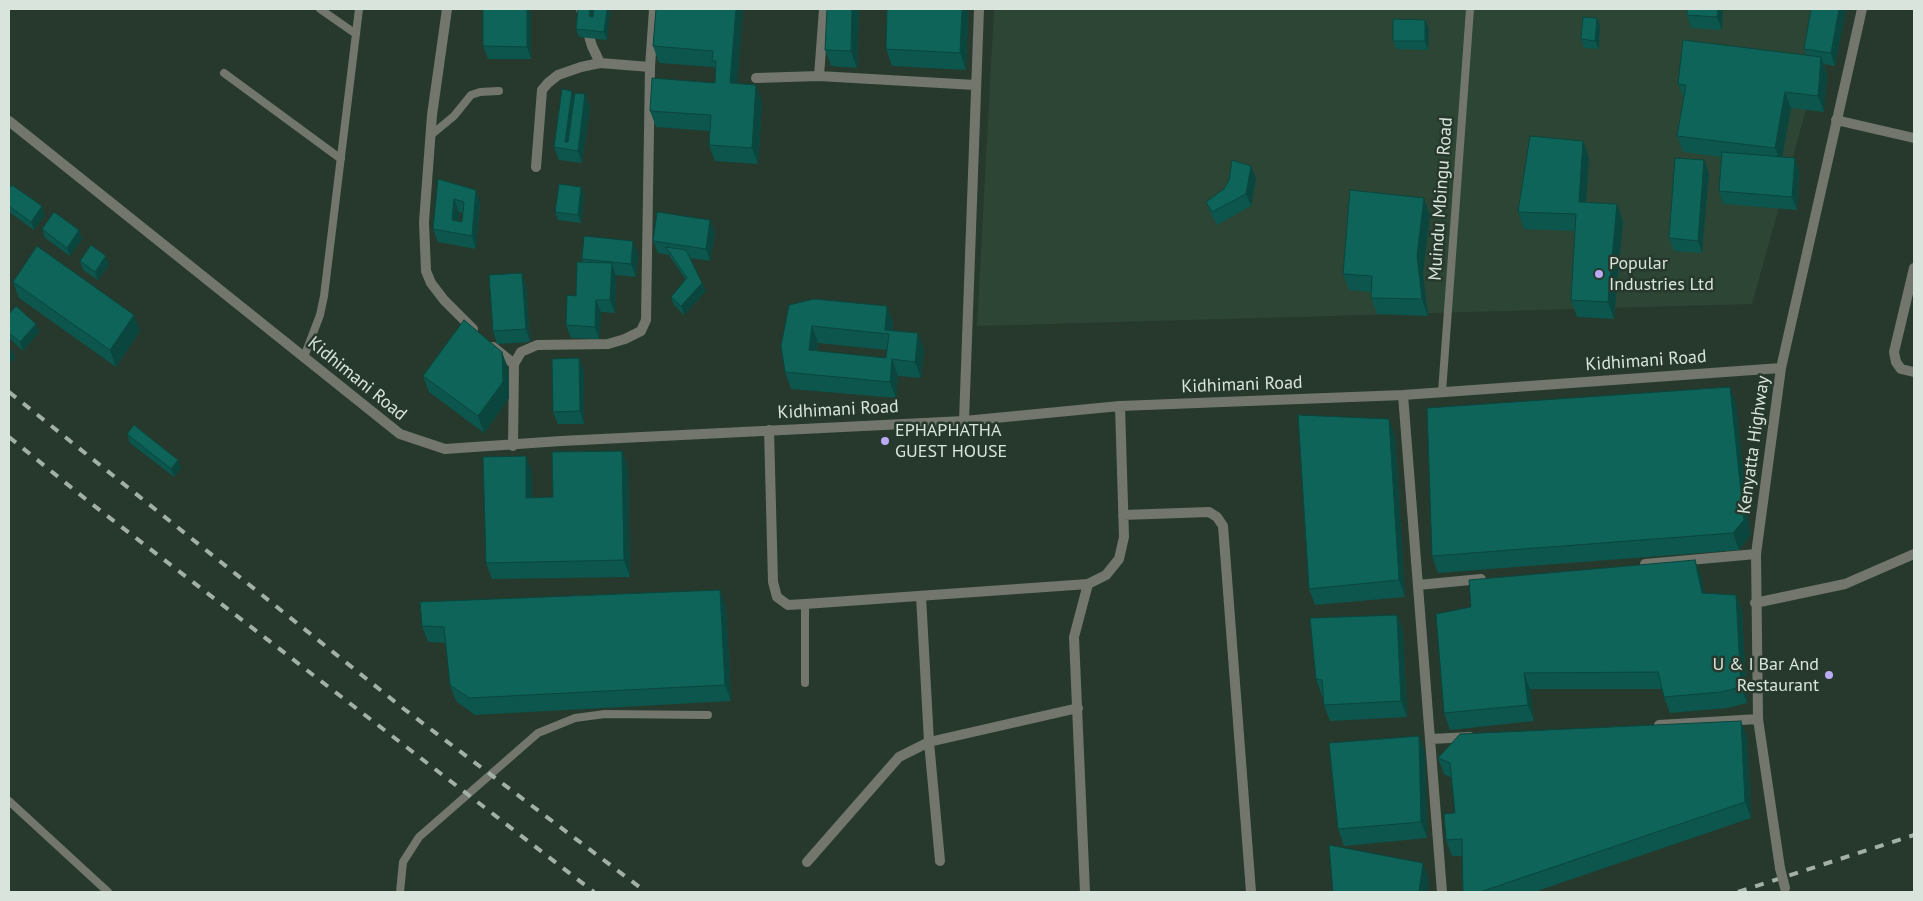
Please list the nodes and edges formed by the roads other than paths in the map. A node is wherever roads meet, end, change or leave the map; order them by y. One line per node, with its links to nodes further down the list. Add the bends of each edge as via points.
1 (320, 9): 10 (lane)
2 (359, 9): 10 (lane)
3 (447, 9): 20 (street)
4 (581, 9): 11 (street)
5 (654, 9): 12 (street)
6 (824, 9): 14 (street)
7 (979, 9): 16 (street)
8 (1470, 9): 29 (lane, Muindu Mbingu Road)
9 (1862, 9): 18 (street, Kenyatta Highway)
10 (356, 34): 22 (lane)
11 (600, 63): 12 (street); 23 (street, via 581,66 558,76 542,90)
12 (650, 67): 26 (street, via 644,326 625,339 608,344 537,345 521,352)
13 (224, 74): 22 (lane)
14 (819, 76): 15 (street); 16 (street)
15 (756, 78)
16 (975, 85): 32 (street)
17 (499, 91): 20 (lane, via 471,95 454,116)
18 (1836, 120): 21 (street); 27 (street, Kenyatta Highway)
19 (9, 121): 25 (street, Kidhimani Road)
20 (431, 135): 26 (street, via 424,222 426,271 444,300)
21 (1914, 138)
22 (341, 159): 25 (lane, via 324,296)
23 (536, 167)
24 (1914, 268): 28 (street, via 1894,352 1901,369)
25 (304, 357): 34 (street, Kidhimani Road, via 400,434 445,449)
26 (514, 364): 34 (street)
27 (1781, 368): 29 (street, Kidhimani Road); 36 (street, Kenyatta Highway)
28 (1914, 372)
29 (1442, 392): 30 (street, Kidhimani Road)
30 (1403, 395): 31 (street, Kidhimani Road); 41 (street)
31 (1120, 406): 32 (street, Kidhimani Road); 35 (street)
32 (964, 421): 33 (street, Kidhimani Road)
33 (770, 430): 34 (street, Kidhimani Road); 44 (street, via 776,597 788,605)
34 (513, 446)
35 (1123, 515): 40 (street, via 1124,537 1119,559 1106,575); 60 (street, via 1209,512 1223,526)
36 (1756, 554): 38 (street); 43 (street, Kenyatta Highway)
37 (1914, 554): 43 (street, via 1845,584)
38 (1637, 565)
39 (1488, 579): 41 (street)
40 (1088, 584): 42 (street); 46 (street, via 1074,637)
41 (1418, 585): 51 (street)
42 (921, 596): 44 (street); 52 (street)
43 (1755, 603): 48 (street, Kenyatta Highway)
44 (805, 604): 45 (lane)
45 (805, 683)
46 (1078, 708): 52 (street); 59 (street)
47 (708, 715): 58 (lane, via 605,714 575,718 538,733 420,837 404,862)
48 (1758, 719): 49 (street); 56 (street, Kenyatta Highway, bridge)
49 (1649, 726)
50 (1480, 736): 51 (street)
51 (1431, 739): 61 (street)
52 (929, 742): 54 (street); 55 (street, via 899,757)
53 (9, 801): 57 (lane)
54 (940, 860)
55 (807, 862)
56 (1786, 890)
57 (108, 892)
58 (400, 892)
59 (1085, 892)
60 (1251, 892)
61 (1442, 892)

